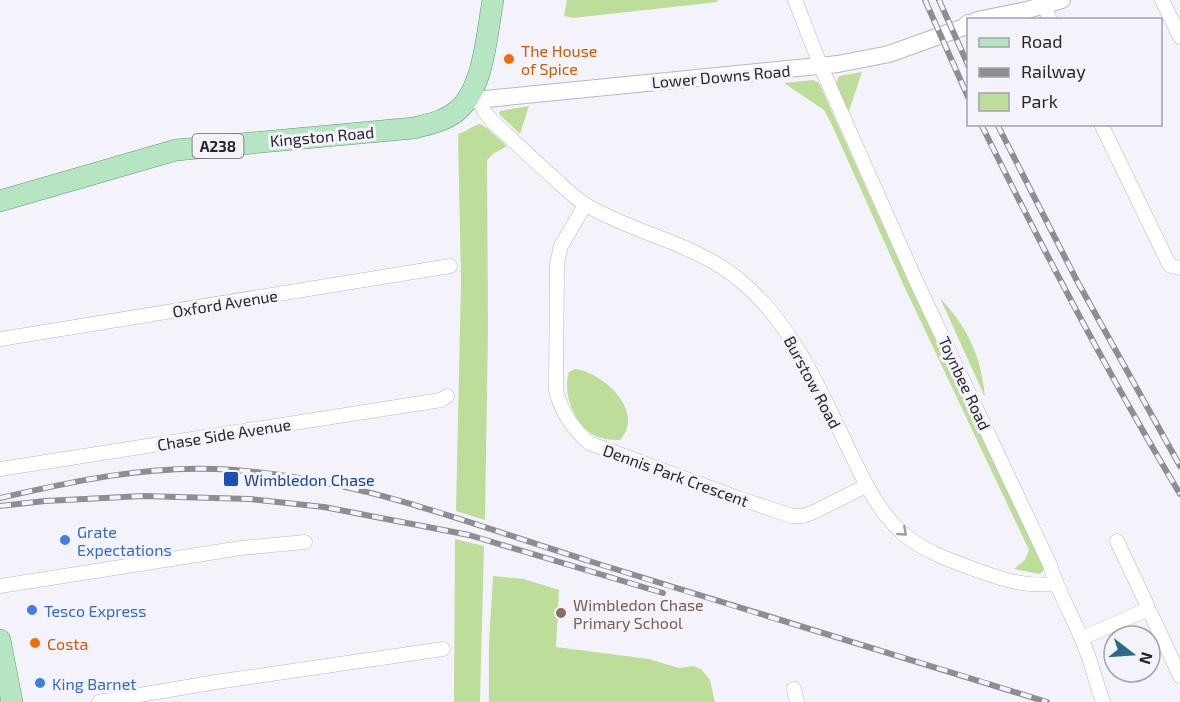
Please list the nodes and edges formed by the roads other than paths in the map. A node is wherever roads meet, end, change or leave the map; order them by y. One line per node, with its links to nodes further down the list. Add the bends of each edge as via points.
1 (493, 0): 10 (main road, Kingston Road / A238)
2 (795, 0): 9 (street, Toynbee Road)
3 (1062, 0): 5 (street)
4 (1162, 0): 8 (street)
5 (1046, 8): 6 (street)
6 (988, 18)
7 (967, 25): 9 (street, Lower Downs Road, via 889,54)
8 (1180, 37)
9 (820, 66): 10 (street, Lower Downs Road); 22 (street, Toynbee Road)
10 (473, 101): 12 (main road, Kingston Road / A238, via 442,120 414,128 176,150); 13 (street, Burstow Road)
11 (1102, 126): 15 (street, via 1168,262)
12 (0, 201)
13 (585, 205): 19 (street, Burstow Road, via 708,257 753,292 803,357); 19 (street, Dennis Park Crescent, via 561,246 557,263 556,390 560,405 577,432 589,443 792,516 814,512)
14 (450, 266): 16 (street, Oxford Avenue)
15 (1180, 268)
16 (0, 339)
17 (447, 396): 18 (street, Chase Side Avenue)
18 (0, 469)
19 (866, 486): 22 (street, Burstow Road, one-way to 22, via 891,521 924,548 1009,581 1031,586)
20 (1117, 541): 24 (street)
21 (305, 542): 23 (street, via 241,548)
22 (1055, 584): 25 (street, Toynbee Road)
23 (0, 586)
24 (1146, 610): 25 (street); 28 (street)
25 (1082, 638): 31 (street, Toynbee Road)
26 (0, 640): 29 (main road)
27 (443, 649): 30 (street)
28 (1180, 675)
29 (12, 702)
30 (99, 702)
31 (1103, 702)

